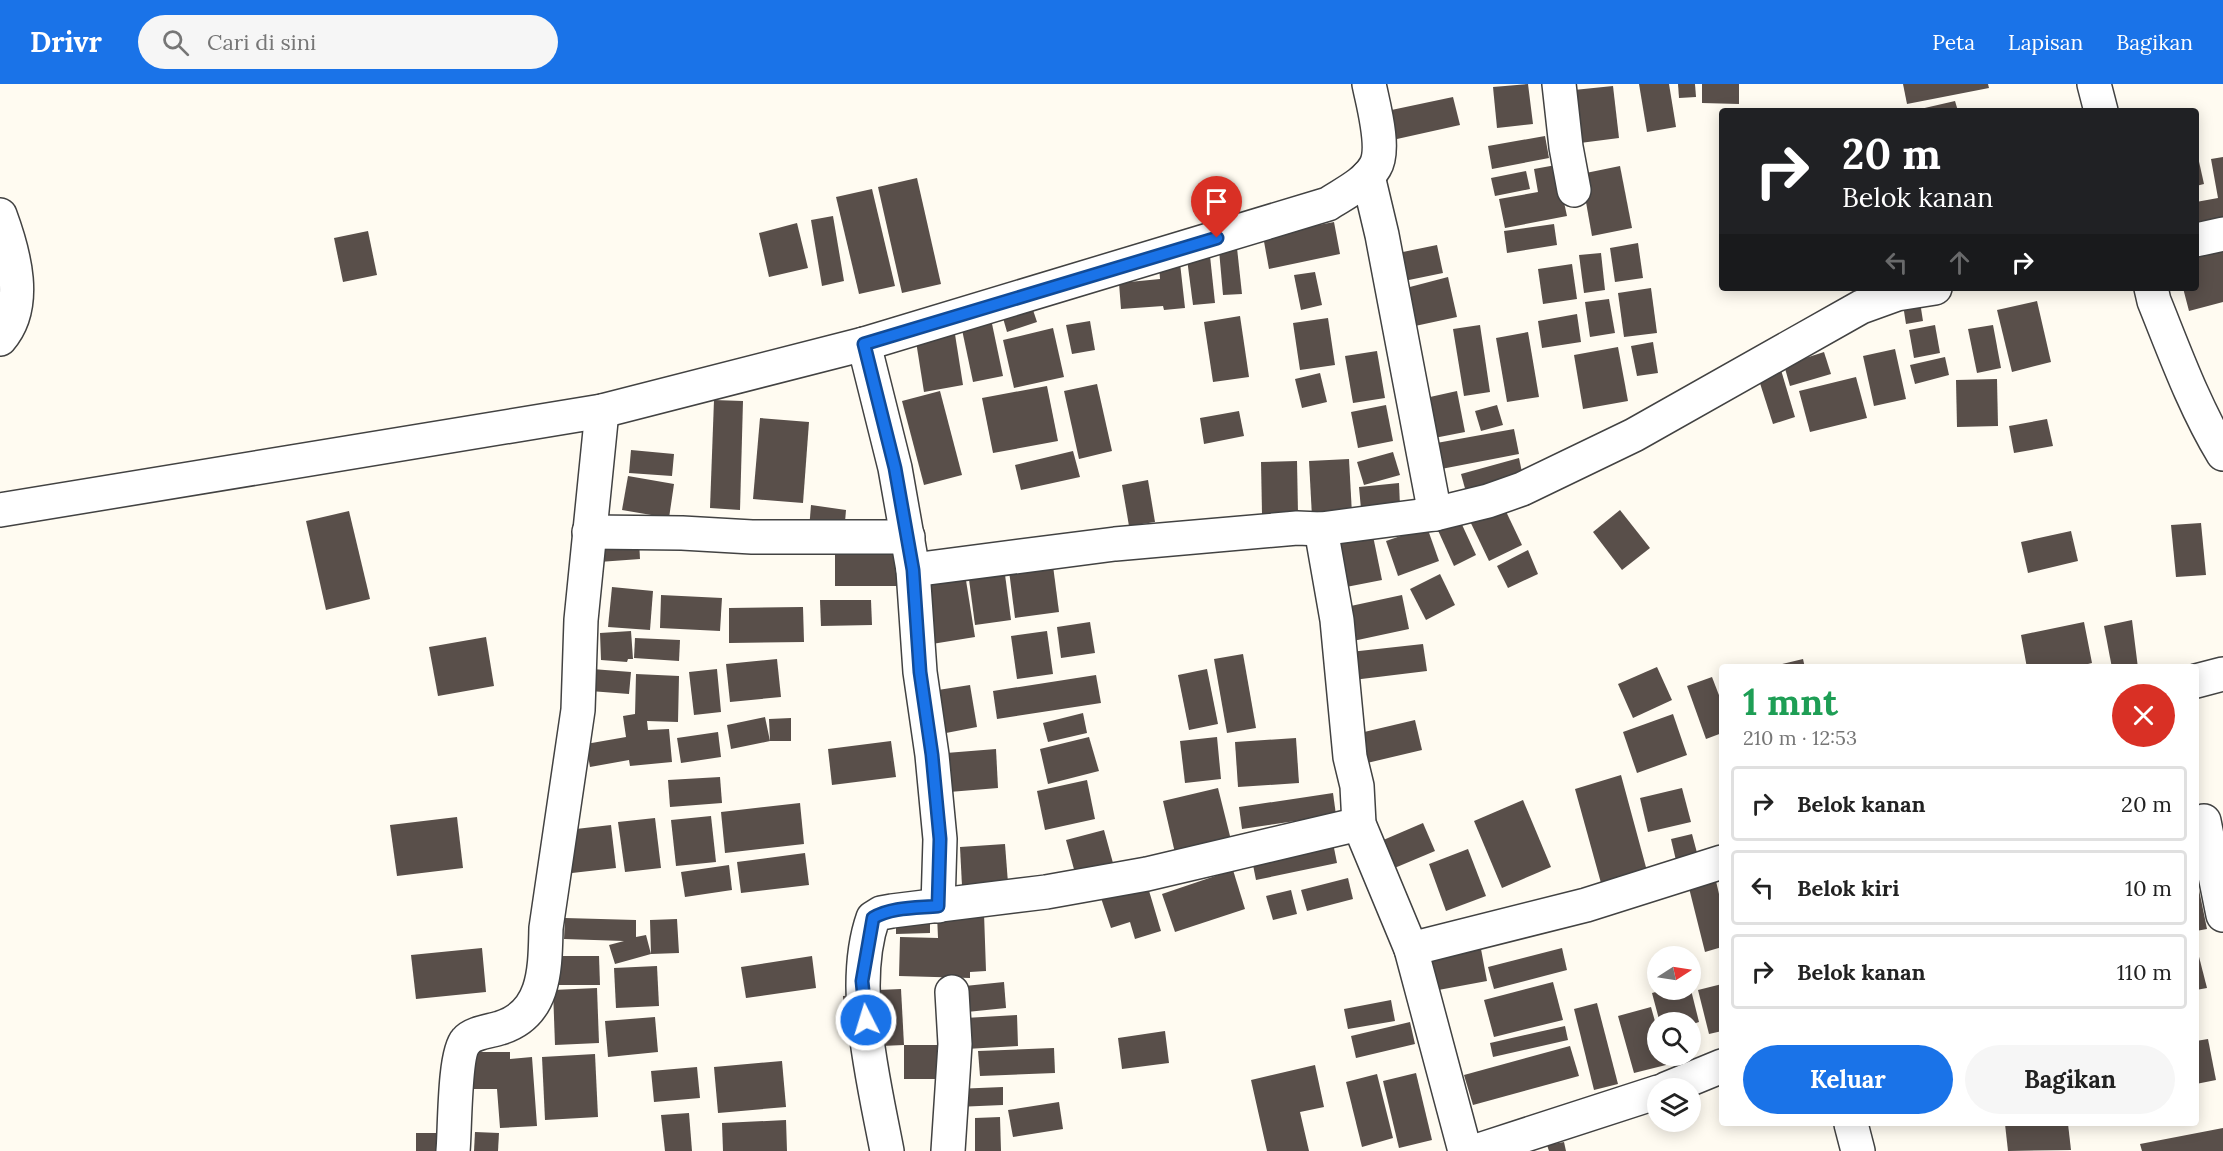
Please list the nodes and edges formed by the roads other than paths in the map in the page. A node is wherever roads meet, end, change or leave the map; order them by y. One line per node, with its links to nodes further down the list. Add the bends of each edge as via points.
1 (1369, 84): 5 (street, via 1379,154)
2 (1559, 84): 6 (street)
3 (2094, 84): 4 (street)
4 (2100, 108)
5 (1368, 176): 13 (street, via 1328,204); 17 (street)
6 (1574, 190)
7 (0, 215): 12 (street, via 10,242 17,294 15,313)
8 (2223, 234): 9 (street)
9 (2199, 239)
10 (1916, 291): 17 (street, via 1861,306 1634,435 1564,469 1511,493)
11 (2152, 291): 15 (street, via 2185,378)
12 (0, 339)
13 (864, 344): 14 (street); 20 (street)
14 (602, 411): 16 (street); 19 (street)
15 (2223, 454)
16 (2, 501)
17 (1434, 514): 18 (street)
18 (1321, 529): 21 (street, via 1115,544); 25 (street, via 1337,620)
19 (589, 532): 20 (street); 35 (street, via 578,710 539,989 533,1005 514,1024 466,1041 459,1056)
20 (908, 537): 21 (street)
21 (913, 570): 27 (street, via 920,672 940,839)
22 (2223, 674): 23 (street)
23 (2199, 680)
24 (2208, 820): 28 (street)
25 (1359, 824): 27 (street, via 1147,874); 29 (street)
26 (1719, 863): 29 (street, via 1586,905)
27 (938, 906): 36 (street, via 881,913 873,918 869,933 862,981 869,1058)
28 (2223, 915)
29 (1411, 949): 38 (street)
30 (952, 992): 37 (street, via 955,1044)
31 (1719, 1067): 32 (street)
32 (1693, 1078)
33 (1647, 1096): 39 (street)
34 (1852, 1126): 40 (street)
35 (453, 1151)
36 (887, 1151)
37 (948, 1151)
38 (1465, 1151)
39 (1476, 1151)
40 (1858, 1151)

